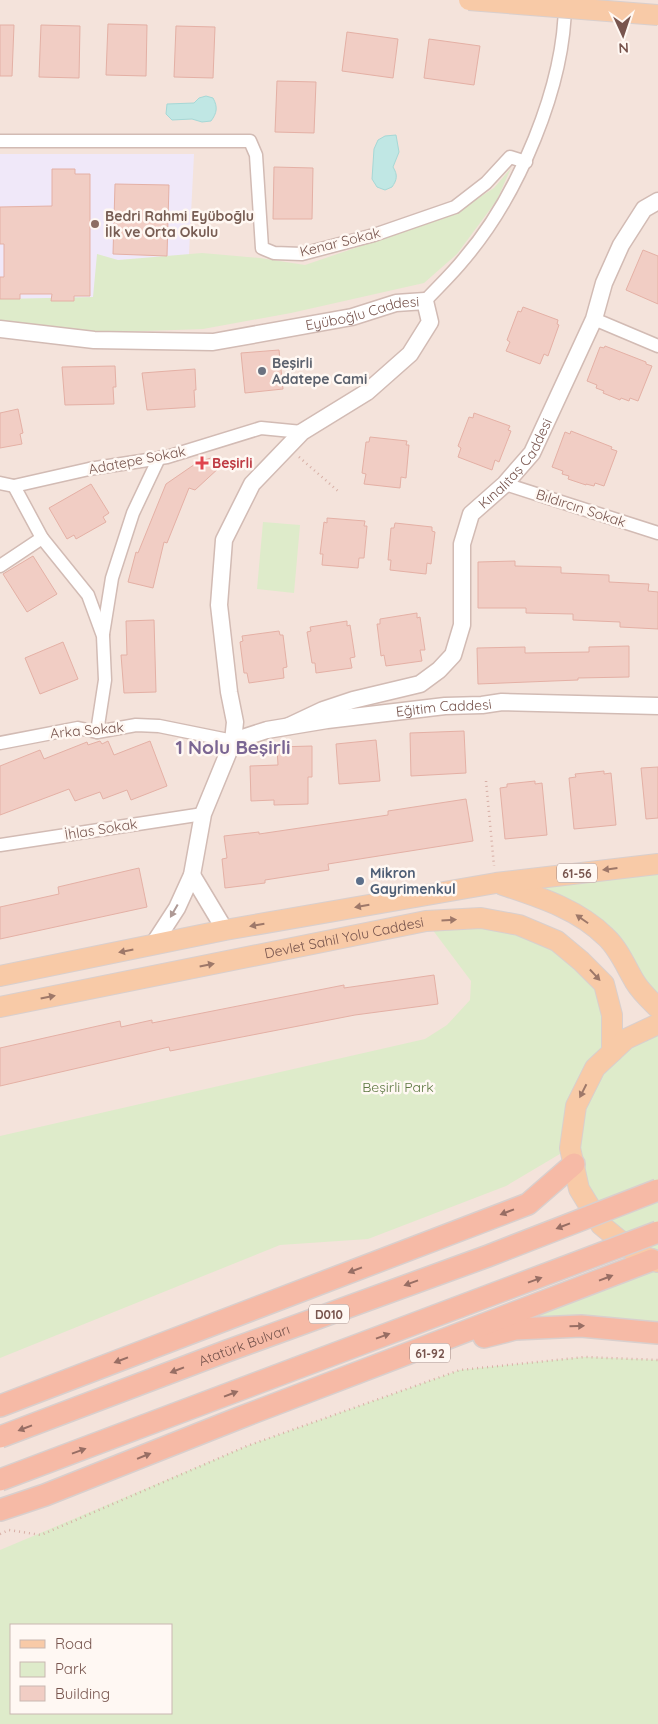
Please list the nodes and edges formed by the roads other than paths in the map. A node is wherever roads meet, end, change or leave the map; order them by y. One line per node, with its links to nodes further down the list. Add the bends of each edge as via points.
1 (469, 0): 3 (main road, bridge)
2 (565, 0): 5 (street, via 565,27 550,96)
3 (658, 15)
4 (0, 141): 5 (street, Kenar Sokak, via 250,141 256,155 262,248 283,254 302,254 365,237 455,206 486,183 510,157)
5 (526, 162): 7 (street, via 498,212 465,258)
6 (658, 201): 8 (street, Kınalıtaş Caddesi, via 644,209 621,245 604,283)
7 (425, 301): 9 (street, Eyüboğlu Caddesi, via 396,303 352,317 213,342 94,340); 11 (street, Eyüboğlu Caddesi, via 430,322 410,354 368,392)
8 (594, 319): 10 (street); 14 (street, Kınalıtaş Caddesi, via 532,453)
9 (0, 329)
10 (658, 346)
11 (302, 432): 12 (street, Adatepe Sokak, via 261,428); 23 (street, Eyüboğlu Caddesi, via 252,484 224,540 219,605 235,722)
12 (158, 458): 15 (street, Adatepe Sokak); 19 (street, via 133,513 112,578)
13 (0, 482): 15 (street, Adatepe Sokak)
14 (505, 484): 16 (street, Bıldırcın Sokak); 21 (street, Kınalıtaş Caddesi, via 471,514 462,544 462,625 454,655 420,684 353,700)
15 (14, 486): 17 (street)
16 (658, 533)
17 (42, 538): 18 (street); 19 (street, via 88,595)
18 (0, 566)
19 (103, 636): 22 (street, via 104,680)
20 (658, 706): 21 (street, Eğitim Caddesi, via 502,702)
21 (289, 726): 23 (street, Eğitim Caddesi)
22 (98, 732): 23 (street, Arka Sokak, via 144,725); 24 (street, Arka Sokak, via 78,728)
23 (233, 741): 25 (street, Eyüboğlu Caddesi)
24 (0, 744)
25 (203, 814): 26 (street, İhlas Sokak); 28 (street, Eyüboğlu Caddesi)
26 (0, 844)
27 (658, 864): 29 (main road, Devlet Sahil Yolu Caddesi / 61-56, one-way to 29)
28 (192, 875): 30 (street); 31 (street, Eyüboğlu Caddesi, one-way to 31, via 177,908)
29 (496, 883): 30 (main road, Devlet Sahil Yolu Caddesi, one-way to 30); 34 (main road, Devlet Sahil Yolu Caddesi, one-way to 29, via 636,984 606,937 552,902)
30 (225, 930): 31 (main road, Devlet Sahil Yolu Caddesi)
31 (153, 945): 32 (main road, Devlet Sahil Yolu Caddesi, one-way to 32)
32 (0, 976)
33 (0, 1007): 36 (main road, Devlet Sahil Yolu Caddesi, one-way to 36, via 426,921 482,918 519,926 557,941 604,984 612,1015)
34 (658, 1008)
35 (658, 1024): 36 (main road, via 626,1039)
36 (612, 1052): 37 (main road, one-way to 37, via 595,1068 576,1106 570,1148)
37 (574, 1164): 40 (main road, via 579,1189 601,1225 634,1252); 42 (highway, one-way to 42, via 528,1204)
38 (658, 1190): 44 (highway, Atatürk Bulvarı / D010, one-way to 44, bridge)
39 (658, 1232): 45 (highway, one-way to 39, bridge)
40 (655, 1261): 43 (highway, one-way to 40)
41 (658, 1333): 43 (highway, 61-92, one-way to 41, via 307,1401 454,1344 515,1330 581,1326)
42 (0, 1406)
43 (212, 1429): 46 (highway, one-way to 43)
44 (0, 1438)
45 (0, 1480)
46 (0, 1510)

